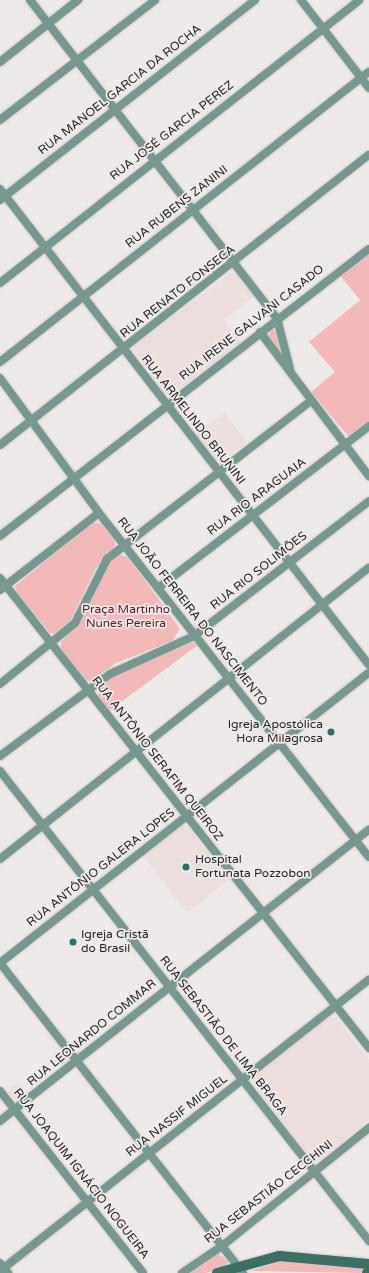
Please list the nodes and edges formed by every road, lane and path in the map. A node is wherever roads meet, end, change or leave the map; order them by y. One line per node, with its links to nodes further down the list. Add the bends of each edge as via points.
1 (30, 0): 7 (street)
2 (78, 0): 7 (street)
3 (154, 0): 9 (street)
4 (255, 0): 14 (street, RUA MANOEL GARCIA DA ROCHA)
5 (301, 0): 8 (street)
6 (359, 0): 8 (street, RUA JOSÉ GARCIA PEREZ)
7 (48, 24): 9 (street); 10 (street)
8 (323, 28): 12 (street); 17 (street, RUA JOSÉ GARCIA PEREZ)
9 (76, 61): 14 (street); 15 (street)
10 (0, 62)
11 (369, 72): 12 (street, RUA RUBENS ZANINI)
12 (361, 78): 13 (street); 19 (street, RUA RUBENS ZANINI)
13 (369, 88)
14 (115, 110): 17 (street); 18 (street, RUA MANOEL GARCIA DA ROCHA)
15 (0, 120)
16 (369, 155): 22 (street, RUA RENATO FONSECA)
17 (155, 159): 19 (street); 20 (street, RUA JOSÉ GARCIA PEREZ)
18 (2, 195): 20 (street, RUA ARMELINDO BRUNINI)
19 (194, 210): 22 (street); 24 (street, RUA RUBENS ZANINI)
20 (44, 246): 23 (street, RUA JOSÉ GARCIA PEREZ); 24 (street, RUA ARMELINDO BRUNINI)
21 (369, 249): 25 (street, RUA IRENE GALVANI CASADO)
22 (234, 264): 25 (street); 27 (street, RUA RENATO FONSECA)
23 (0, 283)
24 (84, 295): 27 (street, RUA ARMELINDO BRUNINI); 28 (street, RUA RUBENS ZANINI)
25 (277, 318): 26 (street, RUA IRENE GALVANI CASADO); 29 (street)
26 (260, 332): 29 (street); 32 (street, RUA IRENE GALVANI CASADO)
27 (124, 349): 32 (street, RUA ARMELINDO BRUNINI); 33 (street, RUA RENATO FONSECA)
28 (0, 362)
29 (290, 369): 31 (street)
30 (0, 378): 33 (street, RUA JOÃO FERREIRA DO NASCIMENTO)
31 (311, 401): 36 (street); 37 (street)
32 (166, 404): 37 (street, RUA ARMELINDO BRUNINI); 39 (street, RUA IRENE GALVANI CASADO)
33 (32, 420): 35 (street, RUA RENATO FONSECA); 39 (street, RUA JOÃO FERREIRA DO NASCIMENTO)
34 (369, 426): 36 (street, RUA RIO ARAGUAIA)
35 (0, 445)
36 (345, 445): 38 (street); 42 (street, RUA RIO ARAGUAIA)
37 (217, 471): 42 (street, RUA ARMELINDO BRUNINI); 44 (street)
38 (369, 476)
39 (75, 478): 41 (street, RUA JOÃO FERREIRA DO NASCIMENTO); 43 (street, RUA IRENE GALVANI CASADO)
40 (369, 501): 45 (street, RUA RIO SOLIMÕES)
41 (99, 513): 44 (street, RUA JOÃO FERREIRA DO NASCIMENTO); 48 (street)
42 (252, 516): 45 (street, RUA ARMELINDO BRUNINI); 49 (street, RUA RIO ARAGUAIA)
43 (0, 536)
44 (125, 545): 49 (street, RUA JOÃO FERREIRA DO NASCIMENTO); 52 (street, via 104,564 82,612)
45 (289, 564): 50 (street, RUA ARMELINDO BRUNINI); 51 (street, RUA RIO SOLIMÕES)
46 (369, 568): 50 (street)
47 (0, 578): 48 (street, RUA ANTÔNIO SERAFIM QUEIROZ)
48 (3, 588): 52 (street, RUA ANTÔNIO SERAFIM QUEIROZ)
49 (158, 588): 51 (street, RUA JOÃO FERREIRA DO NASCIMENTO)
50 (321, 604): 53 (street, RUA ARMELINDO BRUNINI); 55 (street)
51 (194, 636): 55 (street, RUA JOÃO FERREIRA DO NASCIMENTO); 57 (street, RUA RIO SOLIMÕES, via 125,665)
52 (52, 644): 56 (street); 57 (street, RUA ANTÔNIO SERAFIM QUEIROZ)
53 (369, 665)
54 (369, 673): 58 (street, RUA ANTÔNIO GALERA LOPES)
55 (228, 678): 58 (street, RUA JOÃO FERREIRA DO NASCIMENTO); 59 (street)
56 (0, 684)
57 (88, 690): 59 (street, RUA ANTÔNIO SERAFIM QUEIROZ); 60 (street, RUA RIO SOLIMÕES)
58 (281, 742): 62 (street, RUA ANTÔNIO GALERA LOPES); 65 (street, RUA JOÃO FERREIRA DO NASCIMENTO)
59 (136, 752): 62 (street, RUA ANTÔNIO SERAFIM QUEIROZ); 63 (street)
60 (0, 756)
61 (0, 770): 63 (street, RUA SEBASTIÃO DE LIMA BRAGA)
62 (186, 816): 68 (street, RUA ANTÔNIO GALERA LOPES); 69 (street, RUA ANTÔNIO SERAFIM QUEIROZ)
63 (43, 824): 67 (street); 68 (street, RUA SEBASTIÃO DE LIMA BRAGA)
64 (369, 830): 65 (street, RUA LEONARDO COMMAR)
65 (356, 841): 66 (street, RUA JOÃO FERREIRA DO NASCIMENTO); 69 (street, RUA LEONARDO COMMAR)
66 (369, 858)
67 (0, 859)
68 (93, 889): 70 (street, RUA ANTÔNIO GALERA LOPES); 72 (street, RUA SEBASTIÃO DE LIMA BRAGA)
69 (262, 913): 72 (street, RUA LEONARDO COMMAR); 73 (street, RUA ANTÔNIO SERAFIM QUEIROZ)
70 (0, 963): 75 (street)
71 (369, 980): 73 (street, RUA NASSIF MIGUEL)
72 (168, 986): 75 (street, RUA LEONARDO COMMAR); 76 (street, RUA SEBASTIÃO DE LIMA BRAGA)
73 (336, 1006): 74 (street, RUA ANTÔNIO SERAFIM QUEIROZ); 76 (street, RUA NASSIF MIGUEL)
74 (369, 1048)
75 (79, 1061): 78 (street, RUA LEONARDO COMMAR); 81 (street)
76 (243, 1080): 81 (street, RUA NASSIF MIGUEL); 82 (street, RUA SEBASTIÃO DE LIMA BRAGA)
77 (0, 1091): 78 (street, RUA JOAQUIM IGNÁCIO NOGUEIRA)
78 (15, 1110): 79 (street, RUA LEONARDO COMMAR); 83 (street, RUA JOAQUIM IGNÁCIO NOGUEIRA)
79 (0, 1121)
80 (369, 1128): 82 (street, RUA SEBASTIÃO CECCHINI)
81 (148, 1153): 83 (street, RUA NASSIF MIGUEL); 85 (street)
82 (314, 1171): 84 (street, RUA SEBASTIÃO DE LIMA BRAGA); 85 (street, RUA SEBASTIÃO CECCHINI)
83 (87, 1202): 87 (street, RUA NASSIF MIGUEL); 89 (street, RUA JOAQUIM IGNÁCIO NOGUEIRA)
84 (369, 1241)
85 (222, 1246): 88 (street); 90 (street, RUA SEBASTIÃO CECCHINI)
86 (369, 1264): 88 (street, via 279,1256)
87 (3, 1269)
88 (241, 1270): 91 (street)
89 (143, 1273)
90 (182, 1273)
91 (217, 1273)

